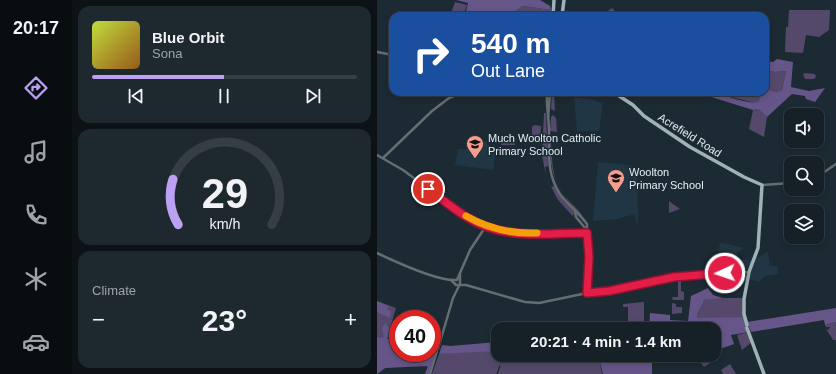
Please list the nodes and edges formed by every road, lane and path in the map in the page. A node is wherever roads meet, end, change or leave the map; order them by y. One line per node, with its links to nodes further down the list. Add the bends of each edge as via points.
1 (554, 0): 3 (main road)
2 (564, 0): 4 (main road)
3 (553, 12)
4 (562, 12)
5 (377, 52): 6 (street)
6 (389, 54)
7 (454, 96): 13 (street, via 437,107)
8 (547, 96): 11 (street)
9 (551, 96): 11 (street)
10 (619, 96): 17 (main road, Acrefield Road, via 690,147)
11 (548, 121): 19 (street, via 548,160 551,176)
12 (377, 155): 13 (street)
13 (382, 158): 18 (street, via 403,170 465,216)
14 (836, 164): 15 (street)
15 (824, 172)
16 (784, 183): 17 (street)
17 (762, 185): 21 (main road, via 758,248)
18 (486, 226): 19 (street, via 510,233); 22 (street, via 470,250)
19 (587, 232): 26 (street)
20 (377, 253): 23 (street)
21 (749, 272): 26 (street, via 678,277); 28 (main road, via 744,314)
22 (460, 274): 24 (street); 25 (street)
23 (450, 280): 24 (street); 25 (street)
24 (457, 280): 25 (street)
25 (459, 284): 26 (street, via 529,302 550,301); 27 (street)
26 (587, 293)
27 (430, 374)
28 (764, 374)

